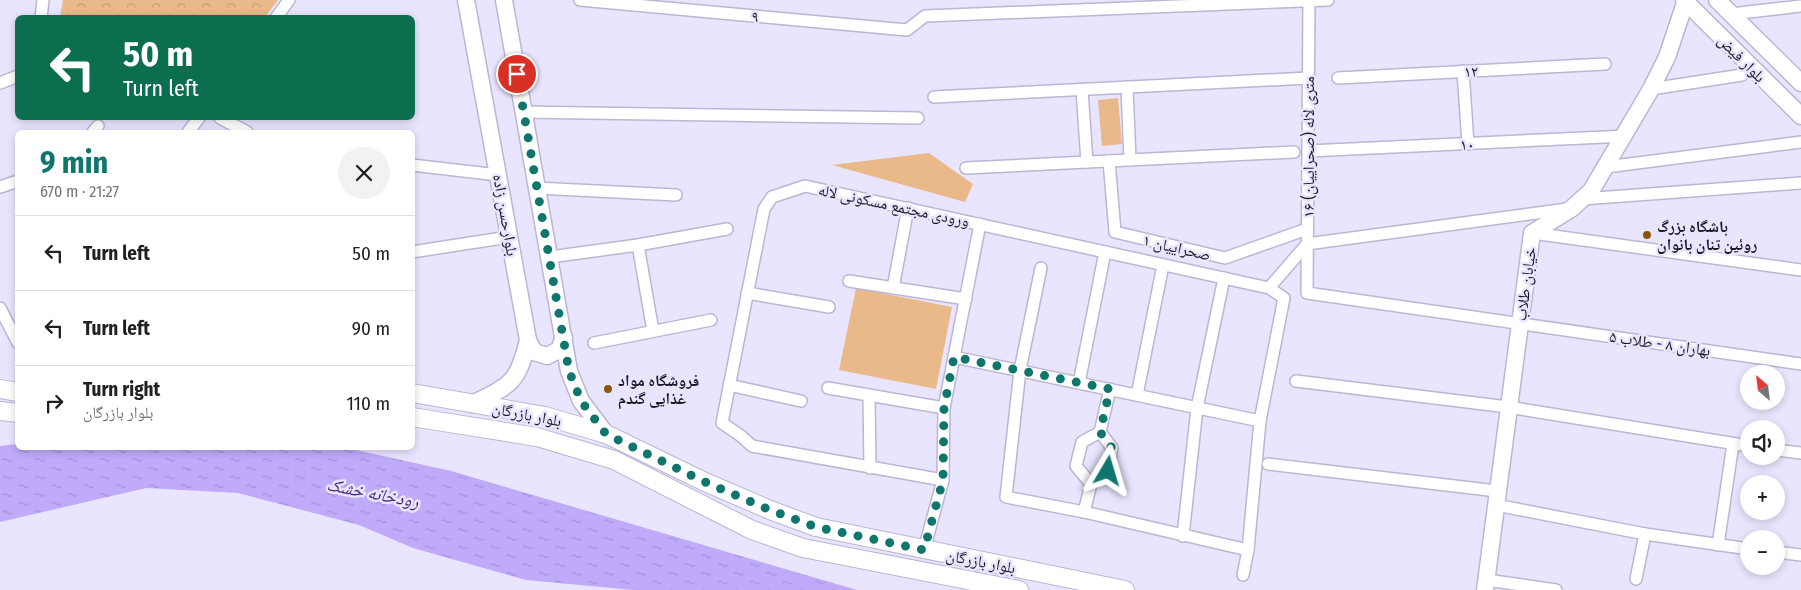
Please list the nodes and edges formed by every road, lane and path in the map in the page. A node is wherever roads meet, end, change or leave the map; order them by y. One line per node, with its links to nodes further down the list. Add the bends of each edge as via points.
1 (43, 0): 12 (street)
2 (289, 0): 13 (street)
3 (466, 0): 44 (street, بلوارحسن زاده)
4 (504, 0): 26 (street)
5 (580, 0): 8 (street, ۹, via 907,30 925,16)
6 (1328, 0): 8 (street)
7 (1717, 0): 11 (street, بلوار فیض)
8 (1309, 1): 18 (street, ۱۶ متری لاله (صحراییان))
9 (1685, 1): 23 (street, خیابان طلاب, via 1667,57); 27 (street, بلوار فیض)
10 (1801, 6): 11 (street)
11 (1731, 14): 21 (street, بلوار فیض)
12 (40, 15)
13 (278, 15)
14 (1605, 64): 15 (street, ۱۲)
15 (1463, 71): 19 (street, ۱۲); 35 (street)
16 (1742, 75): 23 (street)
17 (15, 77): 20 (street)
18 (1308, 78): 22 (street); 36 (street, ۱۶ متری لاله (صحراییان))
19 (1338, 78)
20 (0, 83)
21 (1801, 83)
22 (1126, 87): 24 (street); 38 (street)
23 (1651, 89): 33 (street, خیابان طلاب)
24 (1082, 90): 25 (street); 40 (street)
25 (934, 97)
26 (523, 112): 28 (street); 48 (street)
27 (1801, 116)
28 (918, 118)
29 (197, 120): 31 (street)
30 (224, 120): 32 (street)
31 (190, 130)
32 (244, 130)
33 (1626, 136): 35 (street, ۱۰); 42 (street, خیابان طلاب)
34 (1801, 142): 42 (street)
35 (1468, 144): 36 (street, ۱۰)
36 (1308, 151): 54 (street, ۱۶ متری لاله (صحراییان))
37 (1294, 152): 38 (street)
38 (1130, 160): 39 (street)
39 (1109, 161): 40 (street); 54 (street, صحراییان ۱, via 1115,232 1225,258)
40 (1087, 162): 43 (street)
41 (415, 165): 44 (street)
42 (1606, 167): 50 (street, خیابان طلاب, via 1591,191)
43 (966, 168)
44 (498, 175): 56 (street, بلوارحسن زاده)
45 (15, 182): 47 (street)
46 (1801, 183): 50 (street)
47 (0, 188)
48 (536, 188): 49 (street); 61 (street)
49 (676, 195)
50 (1577, 204): 55 (street, خیابان طلاب); 57 (street)
51 (908, 208): 52 (street, ورودی مجتمع مسکونی لاله); 67 (street); 69 (street, ورودی مجتمع مسکونی لاله, via 805,186 772,197 764,209)
52 (980, 224): 60 (street, ورودی مجتمع مسکونی لاله); 71 (street)
53 (727, 229): 58 (street)
54 (1307, 229): 57 (street, ۱۶ متری لاله (صحراییان))
55 (1532, 233): 64 (street); 75 (street, خیابان طلاب)
56 (509, 237): 59 (street); 79 (street, بلوارحسن زاده)
57 (1307, 244): 68 (street); 70 (street, ۱۶ متری لاله (صحراییان))
58 (638, 245): 61 (street); 77 (street)
59 (415, 252)
60 (1105, 252): 62 (street, ورودی مجتمع مسکونی لاله); 85 (street)
61 (550, 257): 78 (street)
62 (1163, 265): 65 (street, ورودی مجتمع مسکونی لاله); 93 (street)
63 (1041, 268): 83 (street)
64 (1801, 270)
65 (1224, 278): 68 (street, ورودی مجتمع مسکونی لاله); 100 (street)
66 (849, 281): 67 (street)
67 (893, 288): 71 (street)
68 (1269, 288): 106 (street, via 1284,298)
69 (747, 293): 72 (street); 86 (street, ورودی مجتمع مسکونی لاله)
70 (1307, 293): 75 (street, بهاران ۸ - طلاب ۵)
71 (966, 299): 81 (street)
72 (829, 307)
73 (0, 308): 76 (street)
74 (711, 320): 77 (street)
75 (1519, 323): 82 (street, بهاران ۸ - طلاب ۵); 98 (street, خیابان طلاب)
76 (14, 325)
77 (653, 331): 80 (street)
78 (564, 337): 79 (street, via 560,350 547,356 534,352); 108 (street, via 569,371 581,401)
79 (528, 340): 97 (street, بلوارحسن زاده, via 521,369 506,388)
80 (594, 343)
81 (954, 357): 83 (street); 99 (street)
82 (1801, 364)
83 (1020, 370): 85 (street); 118 (street, via 1006,497)
84 (1296, 381): 98 (street)
85 (1080, 383): 89 (street)
86 (729, 385): 96 (street); 114 (street, ورودی مجتمع مسکونی لاله, via 722,423 752,446)
87 (828, 388): 92 (street)
88 (0, 389): 90 (main road)
89 (1110, 389): 93 (street); 107 (street)
90 (15, 392)
91 (415, 394): 97 (main road, بلوار بازرگان)
92 (869, 395): 99 (street); 114 (street)
93 (1137, 395): 100 (street)
94 (15, 398): 95 (main road)
95 (0, 399)
96 (801, 401)
97 (472, 404): 108 (main road, بلوار بازرگان, via 545,416)
98 (1508, 407): 109 (street); 117 (street, خیابان طلاب)
99 (944, 408): 115 (street)
100 (1197, 408): 106 (street); 120 (street)
101 (0, 411): 102 (main road)
102 (15, 414)
103 (15, 415): 104 (main road)
104 (0, 417)
105 (415, 418): 130 (main road, بلوار بازرگان, via 537,437 614,460 752,530 803,548)
106 (1260, 421): 124 (street)
107 (1100, 432): 116 (street, via 1112,448 1108,471); 116 (street, via 1082,442 1076,466)
108 (606, 434): 123 (main road, بلوار بازرگان, via 705,482 816,527)
109 (1733, 444): 110 (street); 121 (street)
110 (1740, 445)
111 (1785, 451): 112 (street)
112 (1801, 453)
113 (1268, 464): 117 (street)
114 (870, 468): 115 (street, ورودی مجتمع مسکونی لاله)
115 (943, 480): 123 (street)
116 (1091, 484): 118 (street)
117 (1497, 498): 119 (street); 129 (street, خیابان طلاب)
118 (1084, 512): 120 (street)
119 (1645, 534): 121 (street); 128 (street)
120 (1183, 536): 124 (street)
121 (1718, 546): 122 (street)
122 (1740, 548)
123 (924, 550): 131 (main road, بلوار بازرگان)
124 (1248, 550): 127 (street)
125 (1785, 553): 126 (street)
126 (1801, 555)
127 (1243, 574)
128 (1636, 579)
129 (1486, 585): 132 (street)
130 (1019, 590)
131 (1122, 590)
132 (1556, 590)

